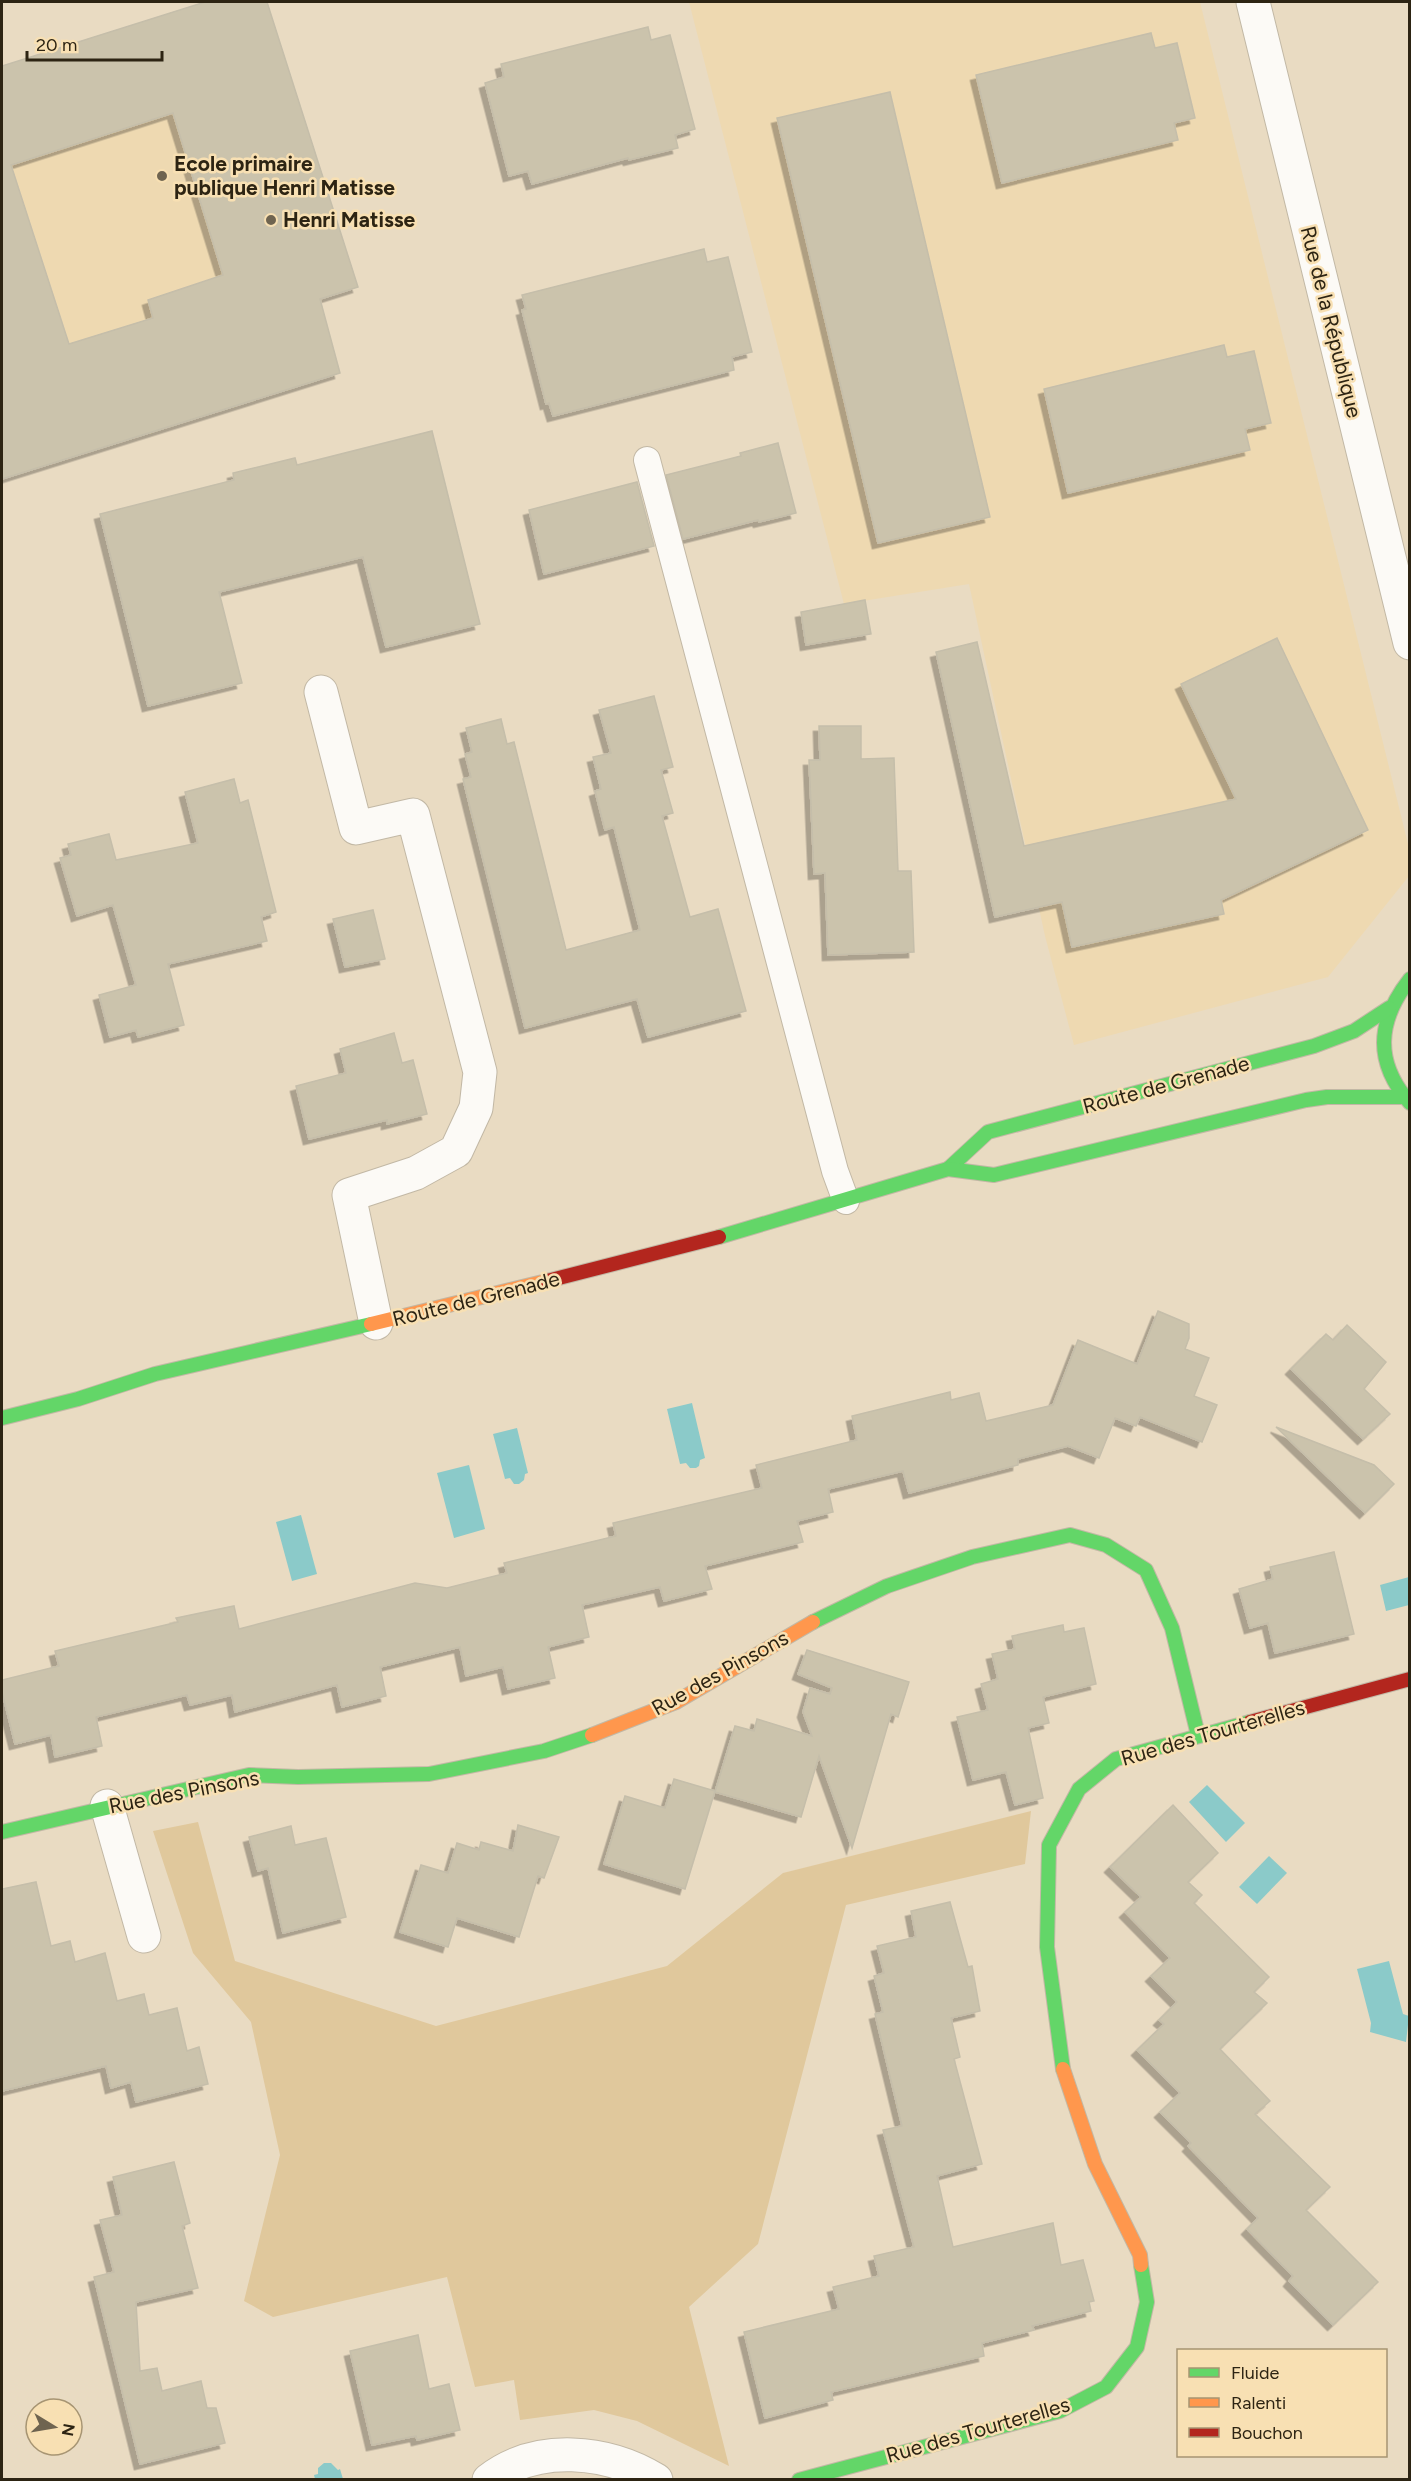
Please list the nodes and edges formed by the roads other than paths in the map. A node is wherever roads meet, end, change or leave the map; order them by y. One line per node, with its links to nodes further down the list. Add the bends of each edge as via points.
1 (1253, 2): 3 (street, Rue de la République)
2 (647, 460): 10 (lane, via 835,1172)
3 (1405, 608): 4 (street, Rue de la République)
4 (1410, 643)
5 (321, 692): 11 (street, via 356,828 413,815 480,1072 476,1108 456,1151 416,1173 349,1195)
6 (1410, 979): 7 (street)
7 (1389, 1008): 8 (street, via 1383,1031 1383,1055 1390,1078); 9 (street, Route de Grenade, via 1354,1031 1314,1046 988,1132)
8 (1406, 1100): 9 (street, Route de Grenade, via 1306,1100 994,1175)
9 (948, 1169): 10 (street, Route de Grenade)
10 (846, 1201): 11 (street, Route de Grenade)
11 (376, 1323): 12 (street, Route de Grenade, via 156,1374)
12 (2, 1418)
13 (1410, 1679): 14 (street, Rue des Tourterelles)
14 (1198, 1735): 15 (street, Rue des Pinsons, via 1172,1628 1146,1570 1106,1545 1070,1535 972,1557 887,1586 807,1625 676,1702 544,1750 429,1774 249,1775); 20 (street, Rue des Tourterelles, via 1116,1759 1079,1789 1049,1845 1047,1947 1061,2062 1095,2164 1140,2255 1147,2302 1137,2347 1106,2387 1060,2411)
15 (107, 1806): 16 (street, Rue des Pinsons); 17 (street)
16 (2, 1832)
17 (144, 1936)
18 (489, 2480): 19 (street, via 502,2470 534,2458 575,2454 634,2466)
19 (656, 2480)
20 (799, 2480)

